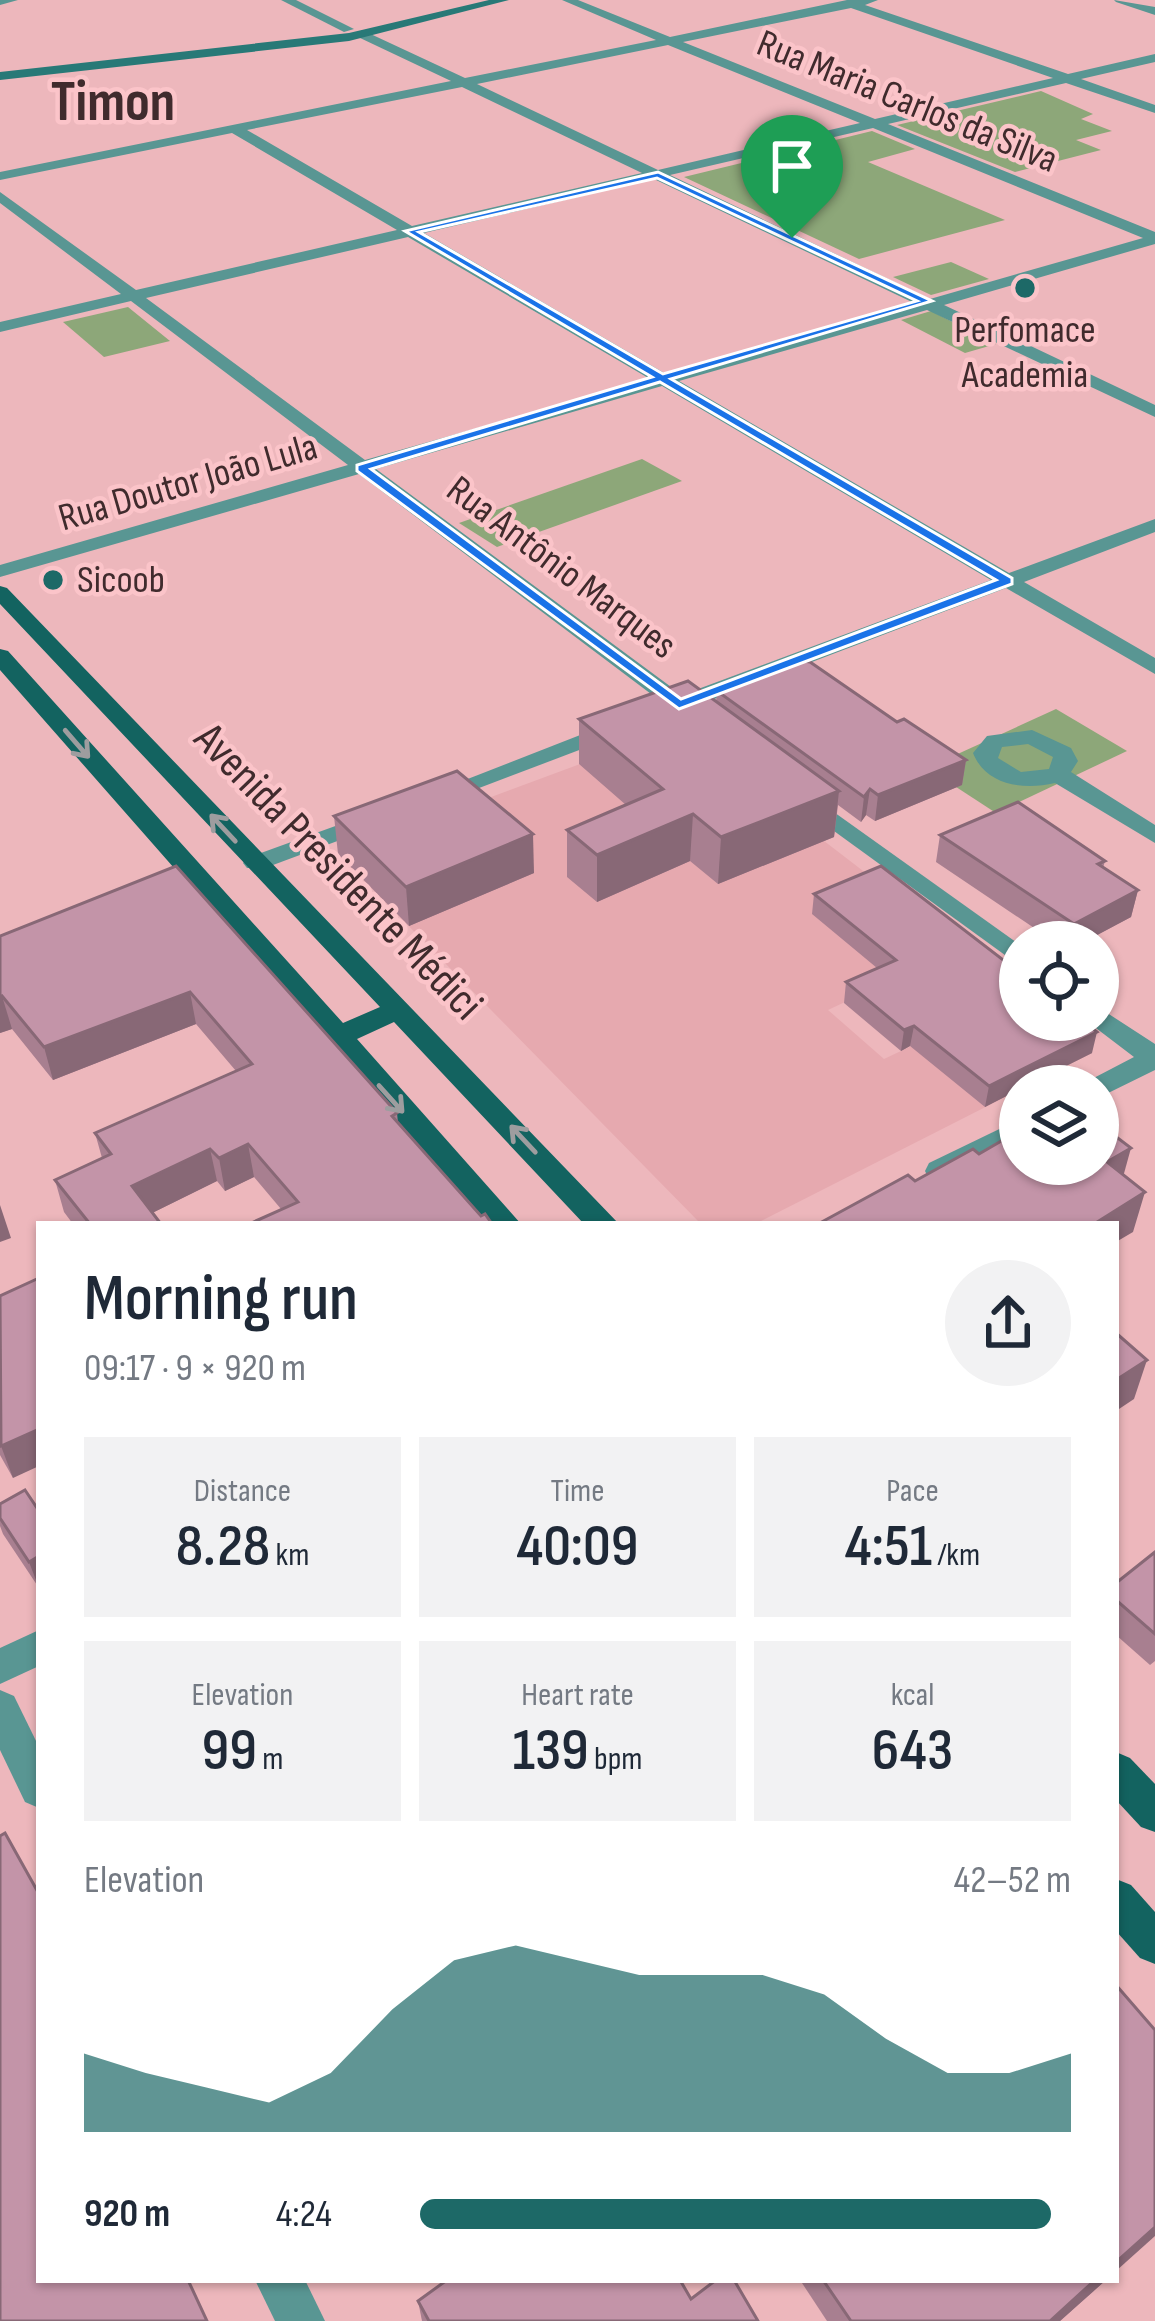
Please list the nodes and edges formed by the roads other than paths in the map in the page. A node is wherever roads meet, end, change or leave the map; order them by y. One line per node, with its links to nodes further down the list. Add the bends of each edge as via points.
1 (287, 0): 9 (street)
2 (470, 0): 9 (main road)
3 (568, 0): 10 (street, Rua Maria Carlos da Silva)
4 (872, 0): 7 (street)
5 (1120, 0): 8 (street)
6 (491, 1): 9 (main road)
7 (846, 2): 10 (street); 13 (street)
8 (1155, 11)
9 (355, 31): 12 (main road); 14 (street)
10 (666, 42): 14 (street); 16 (street, Rua Maria Carlos da Silva)
11 (1155, 58): 13 (street)
12 (0, 73)
13 (1065, 79): 15 (street); 16 (street)
14 (466, 82): 17 (street); 18 (street)
15 (1155, 109)
16 (876, 124): 18 (street); 22 (street, Rua Maria Carlos da Silva)
17 (235, 129): 19 (street); 21 (street)
18 (658, 175): 21 (street); 24 (street)
19 (0, 176)
20 (0, 196): 23 (street, Rua Antônio Marques)
21 (410, 231): 23 (street); 26 (street)
22 (1155, 238): 24 (street, Rua Doutor João Lula)
23 (128, 297): 25 (street); 28 (street, Rua Antônio Marques)
24 (927, 301): 26 (street, Rua Doutor João Lula); 27 (street)
25 (0, 327)
26 (661, 378): 28 (street, Rua Doutor João Lula); 31 (street)
27 (1155, 412)
28 (362, 468): 30 (street, Rua Doutor João Lula); 35 (street, Rua Antônio Marques)
29 (1155, 525): 31 (street)
30 (0, 571)
31 (1007, 581): 34 (street); 35 (street)
32 (0, 592): 40 (main road, Avenida Presidente Médici, one-way to 32)
33 (0, 656): 44 (main road, one-way to 44, via 185,883)
34 (1155, 668)
35 (657, 713): 36 (street, Rua Antônio Marques); 40 (street)
36 (717, 733)
37 (1058, 774): 39 (street)
38 (793, 789): 41 (street)
39 (1155, 836)
40 (256, 863): 42 (main road, Avenida Presidente Médici)
41 (999, 942)
42 (401, 1009): 44 (main road); 50 (main road, Avenida Presidente Médici, one-way to 42)
43 (1119, 1031): 45 (street)
44 (335, 1037): 49 (main road, one-way to 49)
45 (1155, 1058): 46 (street)
46 (1119, 1077)
47 (999, 1140): 48 (street)
48 (920, 1182)
49 (502, 1221)
50 (600, 1221)
51 (36, 1649): 52 (street)
52 (0, 1667)
53 (0, 1708): 55 (street)
54 (1119, 1774): 56 (main road)
55 (36, 1783)
56 (1155, 1813)
57 (1119, 1903): 58 (main road)
58 (1155, 1943)
59 (281, 2283): 60 (street)
60 (301, 2321)

